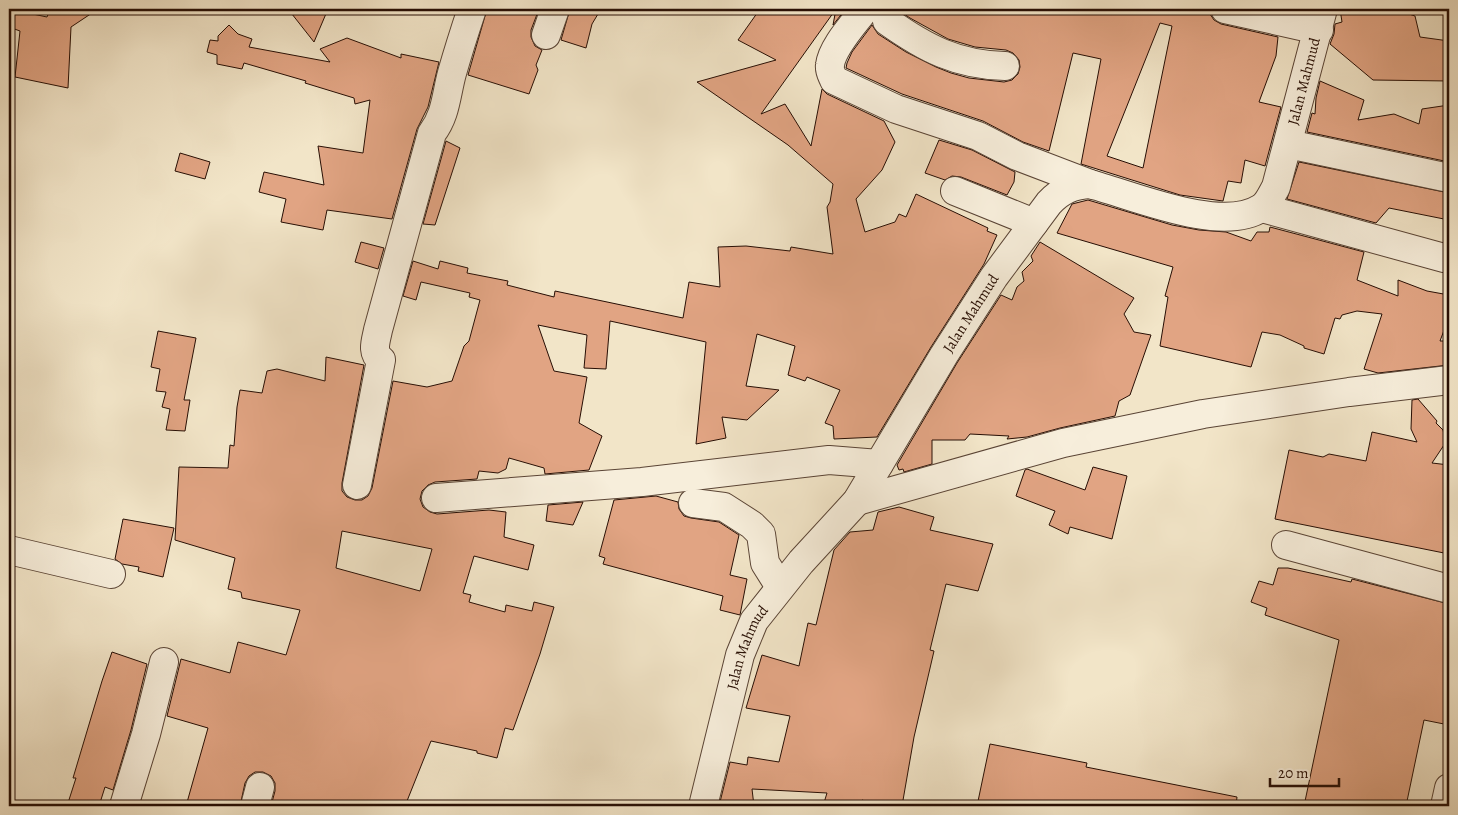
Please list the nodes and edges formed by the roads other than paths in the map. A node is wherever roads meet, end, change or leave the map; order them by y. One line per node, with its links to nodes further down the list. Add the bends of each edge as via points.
1 (472, 9): 18 (street, via 444,110 432,132 378,330 374,348 380,360)
2 (555, 9): 7 (street)
3 (865, 9): 11 (street, via 833,53 830,72 834,80 896,109 978,136 1017,156)
4 (885, 9): 8 (street, via 887,21 932,50 980,64)
5 (1225, 9): 6 (street)
6 (1321, 19): 9 (street, Jalan Mahmud)
7 (546, 35)
8 (1005, 66)
9 (1288, 144): 10 (street); 13 (street, Jalan Mahmud, via 1276,186)
10 (1449, 178)
11 (1093, 185): 13 (street, Jalan Mahmud, via 1200,216 1225,217); 14 (street, Jalan Mahmud, via 1075,185 1060,193)
12 (955, 191): 14 (street)
13 (1262, 208): 15 (street)
14 (1034, 223): 17 (street, Jalan Mahmud, via 994,277)
15 (1444, 258)
16 (1449, 380): 20 (street, via 1202,414 1072,441)
17 (879, 464): 19 (street, via 829,460 642,482); 20 (street, Jalan Mahmud)
18 (357, 485)
19 (436, 498)
20 (857, 501): 25 (street, Jalan Mahmud)
21 (693, 503): 25 (street, via 724,507 756,529 761,534 765,563)
22 (1286, 545): 26 (street)
23 (9, 550): 24 (street)
24 (111, 574)
25 (780, 587): 30 (street, Jalan Mahmud, via 754,621 743,645)
26 (1449, 589)
27 (164, 662): 29 (street)
28 (1449, 788): 31 (street)
29 (124, 806)
30 (703, 806)
31 (1445, 806)

